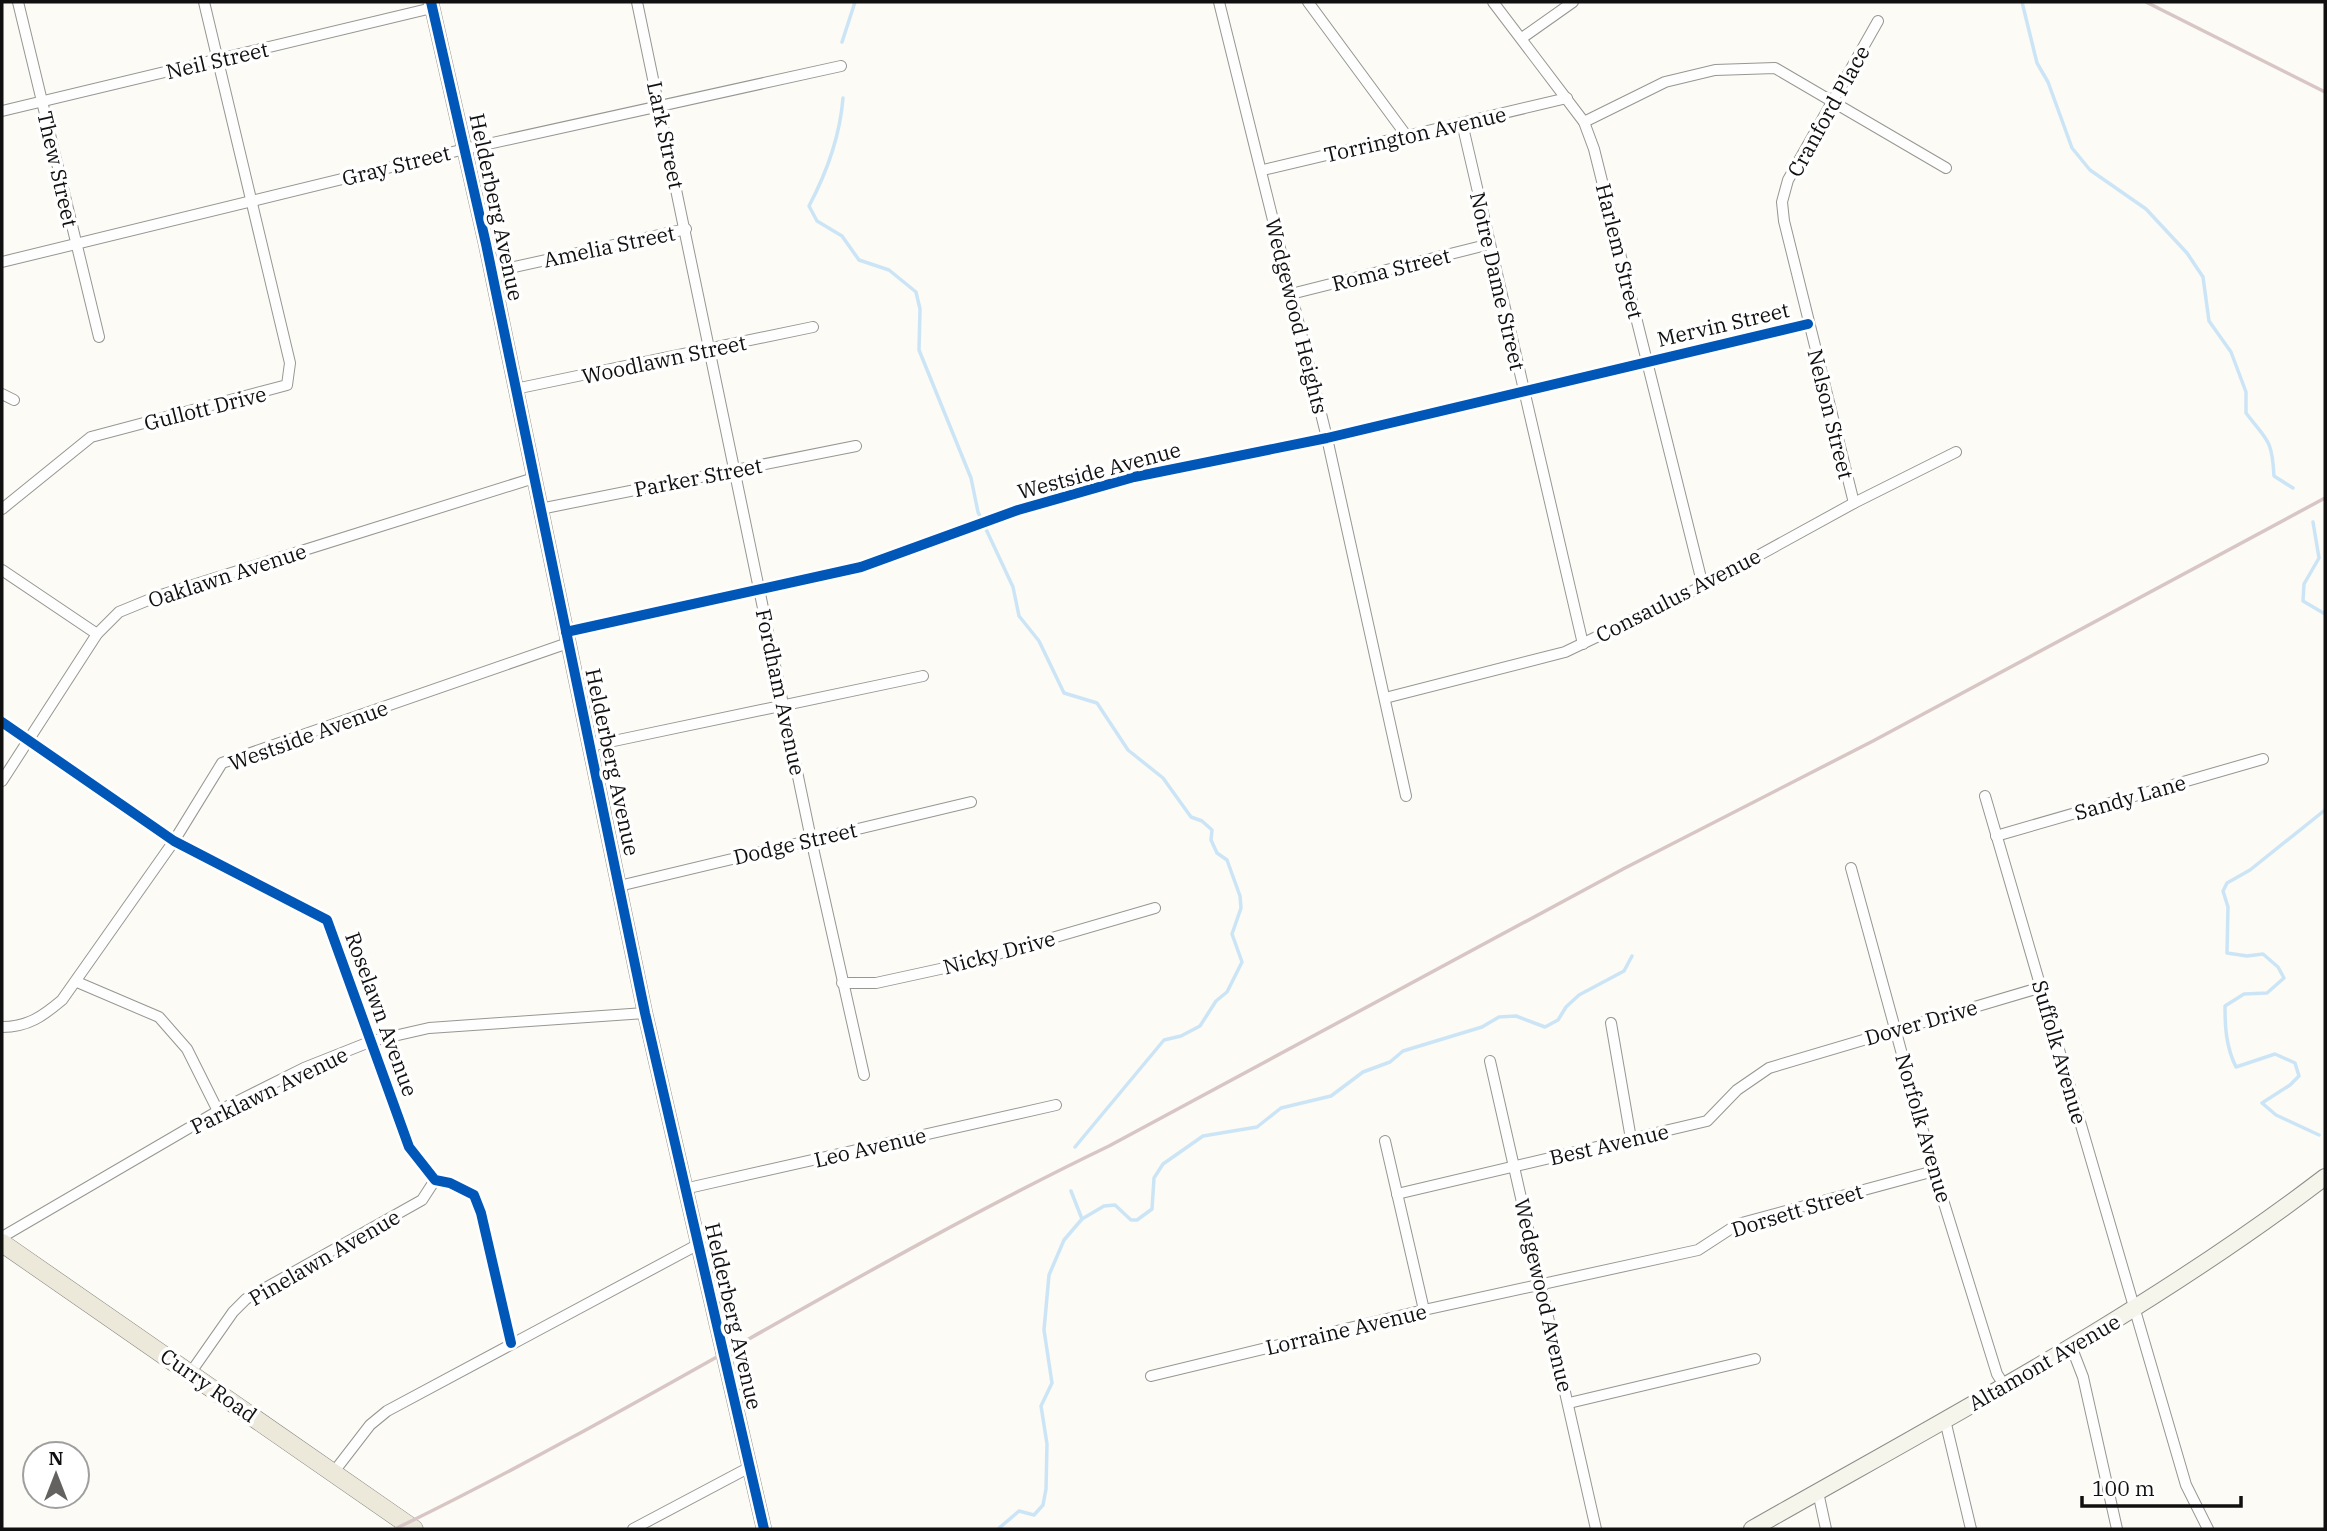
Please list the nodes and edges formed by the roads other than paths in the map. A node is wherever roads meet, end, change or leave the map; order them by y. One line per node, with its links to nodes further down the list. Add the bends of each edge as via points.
1 (18, 2): 14 (street, Thew Street)
2 (204, 2): 11 (street)
3 (638, 2): 16 (street, Lark Street)
4 (1219, 2): 23 (street, Wedgewood Heights)
5 (1308, 2): 20 (street)
6 (1493, 2): 10 (street, Harlem Street)
7 (1573, 2): 10 (street)
8 (431, 5): 11 (street, Neil Street); 21 (street, Helderberg Avenue)
9 (1878, 21): 15 (street, Cranford Place)
10 (1522, 38): 13 (street, Harlem Street)
11 (218, 60): 14 (street, Neil Street); 24 (street)
12 (841, 65): 16 (street, Gray Street)
13 (1567, 98): 18 (street, Harlem Street); 19 (street, Torrington Avenue)
14 (42, 102): 17 (street, Neil Street); 27 (street, Thew Street)
15 (1833, 103): 18 (street, via 1775,68 1715,71 1665,82); 22 (street); 25 (street, Cranford Place, via 1788,180)
16 (660, 105): 21 (street, Gray Street); 26 (street, Lark Street)
17 (2, 111)
18 (1584, 122): 37 (street, Harlem Street)
19 (1462, 123): 20 (street, Torrington Avenue); 28 (street, Notre Dame Street)
20 (1406, 135): 23 (street, Torrington Avenue)
21 (465, 149): 24 (street, Gray Street); 31 (street, Helderberg Avenue)
22 (1946, 168)
23 (1263, 170): 32 (street, Wedgewood Heights)
24 (252, 201): 27 (street, Gray Street); 48 (street, Gullott Drive, via 290,363 287,385 92,438)
25 (1782, 202): 33 (street, Nelson Street)
26 (686, 229): 30 (street, Lark Street); 31 (street, Amelia Street)
27 (76, 243): 29 (street, Gray Street); 35 (street, Thew Street)
28 (1490, 244): 32 (street, Roma Street); 39 (street, Notre Dame Street)
29 (2, 261)
30 (695, 268): 36 (street, Fordham Avenue)
31 (492, 272): 38 (street, Helderberg Avenue)
32 (1292, 294): 42 (street, Wedgewood Heights)
33 (1808, 324): 37 (street, Mervin Street); 47 (street, Nelson Street)
34 (813, 327): 36 (street, Woodlawn Street)
35 (99, 337)
36 (711, 349): 38 (street, Woodlawn Street); 45 (street, Fordham Avenue)
37 (1647, 361): 39 (street, Westside Avenue); 51 (street, Harlem Street)
38 (515, 389): 46 (street, Helderberg Avenue)
39 (1524, 392): 42 (street, Westside Avenue); 55 (street, Notre Dame Street)
40 (2, 394): 41 (street)
41 (14, 400)
42 (1328, 438): 52 (street, Westside Avenue, via 1134,477 989,521 861,567); 57 (street, Wedgewood Heights)
43 (856, 446): 45 (street, Parker Street)
44 (1956, 452): 47 (street, Consaulus Avenue)
45 (736, 470): 49 (street, Parker Street); 52 (street, Fordham Avenue)
46 (534, 478): 49 (street, Helderberg Avenue); 53 (street, Oaklawn Avenue, via 158,596 119,612)
47 (1854, 503): 51 (street, Consaulus Avenue)
48 (2, 509)
49 (540, 509): 54 (street, Helderberg Avenue)
50 (2, 570): 53 (street)
51 (1703, 586): 55 (street, Consaulus Avenue)
52 (759, 589): 54 (street, Westside Avenue); 58 (street, Fordham Avenue)
53 (97, 634): 60 (street, Oaklawn Avenue)
54 (567, 638): 61 (street, Helderberg Avenue); 69 (street, Westside Avenue, via 222,763)
55 (1583, 644): 57 (street, Consaulus Avenue, via 1533,662)
56 (923, 676): 58 (street)
57 (1385, 698): 64 (street, Wedgewood Heights)
58 (784, 706): 61 (street); 68 (street, Fordham Avenue)
59 (2, 722): 60 (street, Roselawn Avenue)
60 (29, 741): 63 (street, Oaklawn Avenue); 69 (street, Roselawn Avenue)
61 (590, 746): 71 (street, Helderberg Avenue)
62 (2263, 759): 67 (street, Sandy Lane)
63 (2, 781)
64 (1406, 796)
65 (1984, 796): 67 (street, Suffolk Avenue)
66 (971, 802): 68 (street, Dodge Street)
67 (1996, 836): 75 (street, Suffolk Avenue)
68 (811, 839): 71 (street, Dodge Street); 74 (street, Fordham Avenue)
69 (174, 841): 73 (street, Westside Avenue); 80 (street, Roselawn Avenue, via 327,920)
70 (1851, 868): 79 (street, Norfolk Avenue)
71 (619, 886): 76 (street, Helderberg Avenue)
72 (1155, 908): 74 (street, Nicky Drive, via 963,964 876,983)
73 (77, 982): 78 (street, Westside Avenue, via 40,1018 19,1027); 85 (street, via 159,1017 187,1049)
74 (842, 983): 83 (street, Fordham Avenue)
75 (2042, 988): 79 (street, Dover Drive); 98 (street, Suffolk Avenue)
76 (645, 1013): 80 (street, Parklawn Avenue, via 429,1028); 92 (street, Helderberg Avenue)
77 (1611, 1023): 86 (street)
78 (2, 1027)
79 (1896, 1028): 81 (street, Dover Drive); 89 (street, Norfolk Avenue)
80 (372, 1041): 85 (street, Parklawn Avenue, via 304,1068); 91 (street, Roselawn Avenue, via 409,1147)
81 (1802, 1058): 86 (street, Best Avenue, via 1769,1068 1737,1090 1707,1121)
82 (1490, 1060): 88 (street, Wedgewood Avenue)
83 (864, 1075)
84 (1056, 1105): 92 (street, Leo Avenue)
85 (218, 1111): 94 (street, Parklawn Avenue)
86 (1631, 1139): 88 (street, Best Avenue)
87 (1385, 1141): 93 (street)
88 (1515, 1166): 93 (street, Best Avenue); 97 (street, Wedgewood Avenue)
89 (1934, 1171): 97 (street, Dorsett Street, via 1738,1224 1698,1250); 105 (street, Norfolk Avenue)
90 (2325, 1177): 98 (main road, Altamont Avenue)
91 (435, 1180): 100 (street, via 474,1195); 103 (street, Pinelawn Avenue, via 422,1200 246,1299)
92 (684, 1189): 96 (street, Helderberg Avenue)
93 (1397, 1194): 99 (street)
94 (2, 1237)
95 (2, 1242): 103 (main road, Curry Road)
96 (697, 1245): 100 (street); 108 (street, Helderberg Avenue)
97 (1542, 1287): 99 (street, Lorraine Avenue); 106 (street, Wedgewood Avenue)
98 (2135, 1308): 101 (main road, Altamont Avenue); 119 (street, Suffolk Avenue, via 2186,1485)
99 (1424, 1310): 104 (street, Lorraine Avenue)
100 (511, 1343): 109 (street, via 387,1411 370,1424)
101 (2071, 1346): 105 (main road, Altamont Avenue); 118 (street)
102 (1755, 1359): 106 (street)
103 (191, 1372): 109 (main road, Curry Road)
104 (1151, 1376)
105 (2004, 1385): 107 (main road, Altamont Avenue)
106 (1569, 1403): 114 (street, Wedgewood Avenue)
107 (1945, 1420): 110 (main road, Altamont Avenue); 117 (street)
108 (750, 1467): 112 (street); 113 (street, Helderberg Avenue)
109 (333, 1473): 111 (main road, Curry Road)
110 (1818, 1492): 115 (main road, Altamont Avenue); 116 (street)
111 (414, 1529)
112 (633, 1529)
113 (764, 1529)
114 (1596, 1529)
115 (1752, 1529)
116 (1826, 1529)
117 (1971, 1529)
118 (2117, 1529)
119 (2208, 1529)

